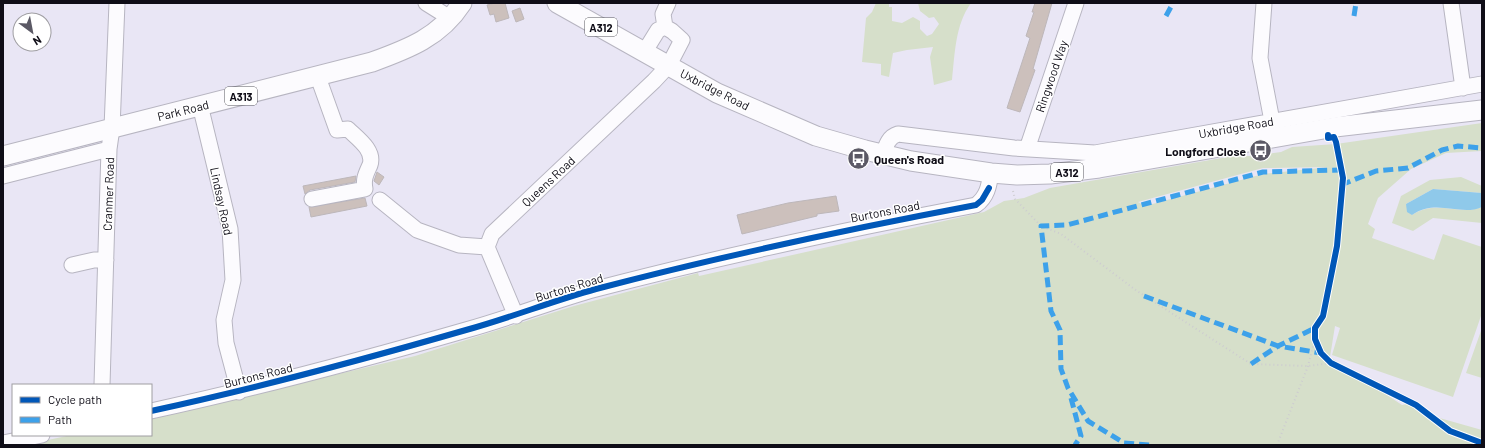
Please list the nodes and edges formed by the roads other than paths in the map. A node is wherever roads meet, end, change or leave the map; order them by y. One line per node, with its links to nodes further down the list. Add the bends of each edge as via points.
1 (117, 3): 19 (street, Cranmer Road)
2 (426, 3): 9 (street)
3 (462, 3): 9 (main road, Park Road / A313)
4 (556, 3): 11 (main road, Uxbridge Road / A312)
5 (668, 3): 10 (street, via 663,14)
6 (1076, 3): 21 (street, Ringwood Way)
7 (1264, 3): 18 (street, via 1260,58)
8 (1451, 3): 15 (street)
9 (450, 18): 13 (main road, Park Road / A313, via 413,47)
10 (665, 27): 11 (street, via 658,30); 12 (street, Queens Road, via 682,40)
11 (645, 51): 12 (main road, Uxbridge Road / A312)
12 (669, 65): 22 (main road, Uxbridge Road / A312, via 718,92 816,136); 28 (street, Queens Road, via 492,234)
13 (318, 77): 16 (main road, Park Road / A313); 26 (street, via 337,130 348,129 367,147 371,163 364,179 365,189)
14 (1482, 84): 15 (street, Uxbridge Road)
15 (1463, 88): 18 (street, Uxbridge Road)
16 (200, 105): 19 (main road, Park Road / A313); 33 (street, Lindsay Road, via 230,229 233,280 224,320 226,343)
17 (1482, 110): 24 (main road, Uxbridge Road / A312, via 1335,127 1099,168 1050,174)
18 (1272, 121): 21 (street, Uxbridge Road, via 1095,153)
19 (112, 128): 20 (street, Cranmer Road); 23 (main road, Park Road / A313)
20 (109, 149): 25 (street); 29 (street, Cranmer Road)
21 (1027, 149): 22 (street, Uxbridge Road, via 898,134 889,139)
22 (883, 155): 24 (main road, Uxbridge Road / A312)
23 (3, 156)
24 (991, 174): 31 (street, Burtons Road, via 989,188 976,205 753,250 593,290)
25 (3, 176)
26 (312, 200)
27 (380, 200): 28 (street, via 417,230 459,245)
28 (487, 247): 31 (street)
29 (106, 260): 30 (street); 32 (street, Cranmer Road)
30 (72, 265)
31 (516, 316): 33 (street, Burtons Road)
32 (102, 384)
33 (239, 392): 34 (street, Burtons Road)
34 (152, 411)
35 (37, 436): 36 (street)
36 (3, 443)

